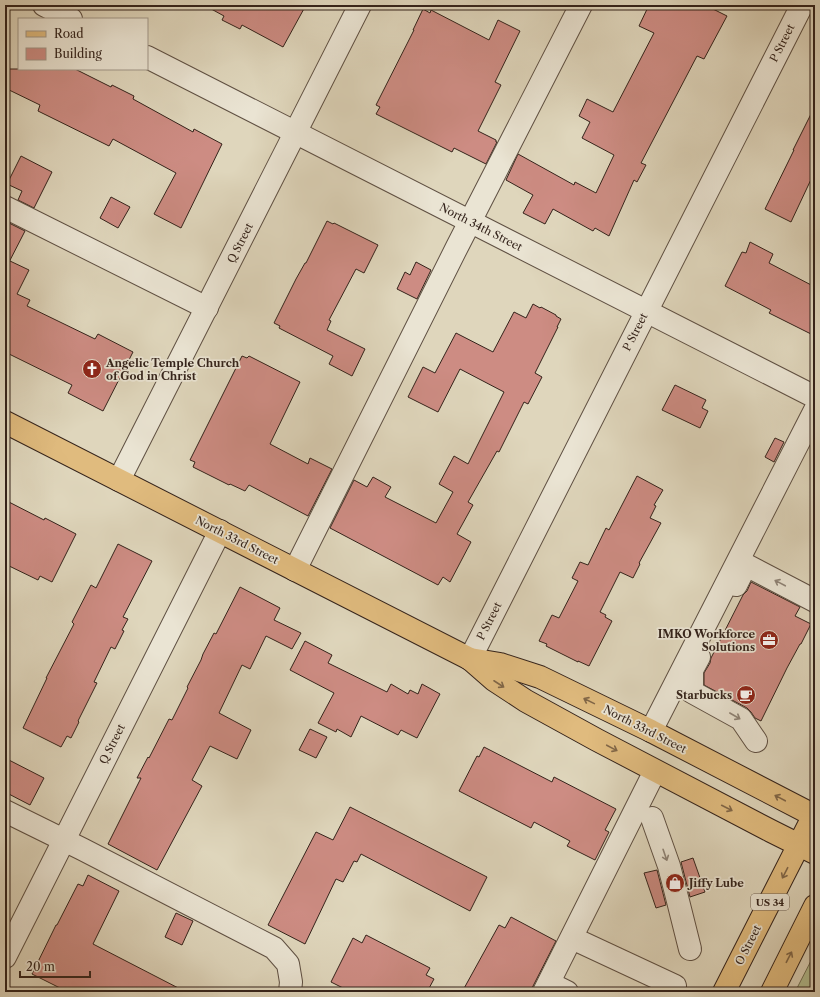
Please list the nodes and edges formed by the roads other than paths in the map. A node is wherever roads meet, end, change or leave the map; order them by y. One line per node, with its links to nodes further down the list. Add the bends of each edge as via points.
1 (44, 5): 5 (street)
2 (360, 5): 7 (street, Q Street)
3 (581, 5): 9 (street)
4 (802, 5): 11 (street, P Street)
5 (69, 18)
6 (148, 58): 7 (street, North 34th Street)
7 (295, 132): 9 (street, North 34th Street); 10 (street, Q Street)
8 (5, 207): 10 (street)
9 (470, 221): 11 (street, North 34th Street); 17 (street)
10 (207, 308): 15 (street, Q Street)
11 (646, 311): 12 (street, North 34th Street); 19 (street, P Street)
12 (815, 397)
13 (815, 410): 20 (street)
14 (5, 422): 15 (main road, North 33rd Street)
15 (119, 480): 16 (main road, North 33rd Street)
16 (220, 531): 17 (main road, North 33rd Street); 26 (street, Q Street)
17 (295, 570): 19 (main road, North 33rd Street)
18 (815, 601): 21 (street, one-way to 21, via 746,565 692,670 692,692 741,719)
19 (470, 659): 20 (main road, North 33rd Street, one-way to 19, via 540,677 500,664); 22 (main road, North 33rd Street, one-way to 22, via 494,680 526,701)
20 (651, 731): 24 (main road, North 33rd Street, one-way to 20)
21 (756, 741)
22 (655, 771): 27 (main road, North 33rd Street, one-way to 27); 29 (street)
23 (5, 811): 26 (street)
24 (815, 815): 27 (main road, O Street / US 34)
25 (652, 818): 30 (street, one-way to 30, via 669,866)
26 (64, 840): 31 (street, Q Street); 33 (street, via 274,948 288,964)
27 (807, 849): 35 (main road, O Street / US 34, one-way to 35)
28 (815, 906): 36 (main road, one-way to 28)
29 (572, 938): 32 (street); 34 (street, via 674,986)
30 (690, 949)
31 (5, 957)
32 (553, 989)
33 (290, 992)
34 (672, 992)
35 (724, 992)
36 (772, 992)

